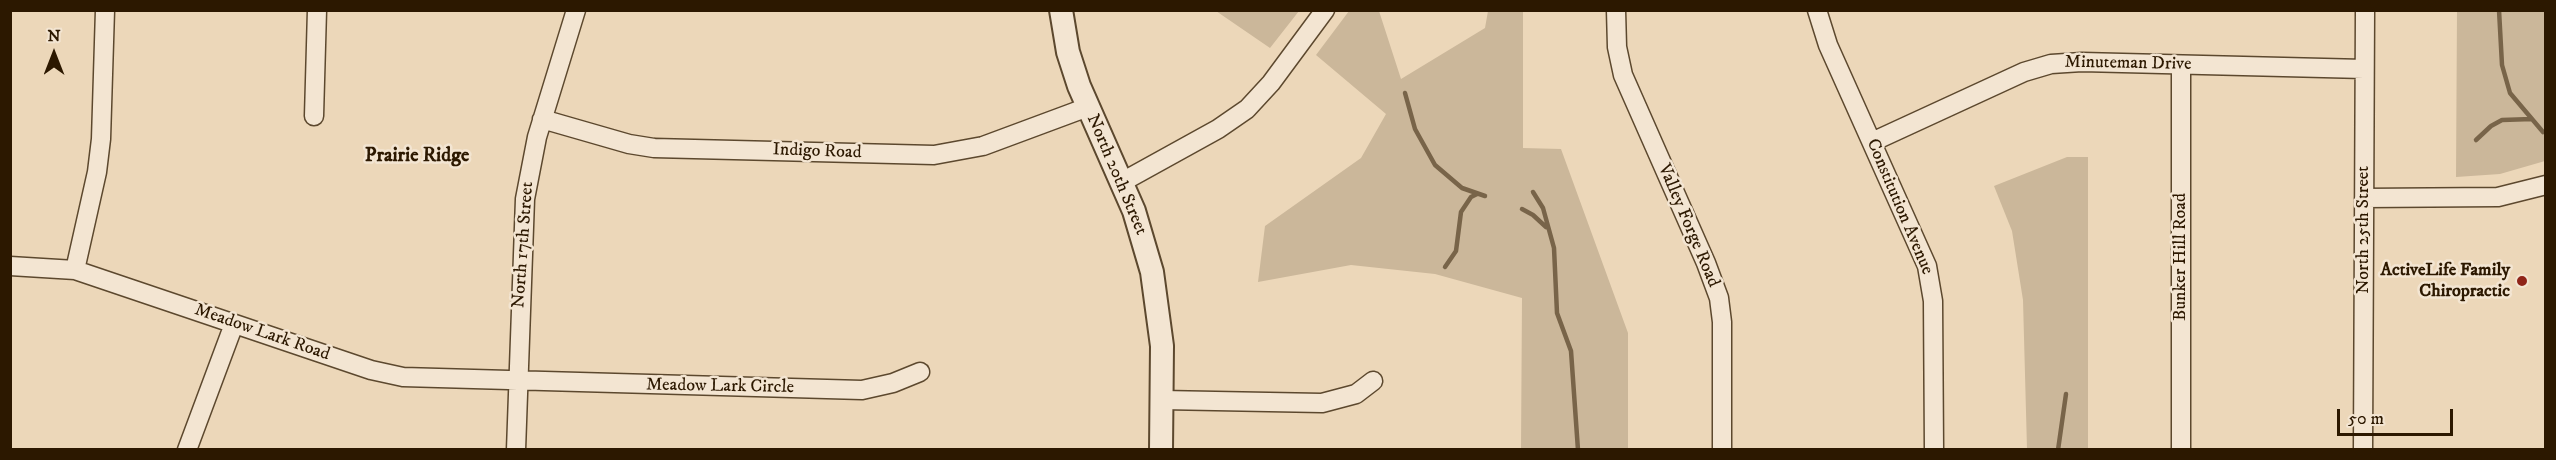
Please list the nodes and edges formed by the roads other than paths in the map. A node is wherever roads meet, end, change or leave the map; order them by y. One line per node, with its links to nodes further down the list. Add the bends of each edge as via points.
1 (105, 10): 19 (street, via 101,139)
2 (317, 10): 12 (street)
3 (576, 10): 13 (street, North 17th Street)
4 (1060, 10): 11 (street, North 20th Street, via 1068,52)
5 (1325, 10): 15 (street, via 1246,109 1218,129)
6 (1616, 10): 28 (street, Valley Forge Road, via 1616,41 1623,75 1707,262 1719,298)
7 (1817, 10): 14 (street, Constitution Avenue, via 1828,45)
8 (2365, 10): 10 (street, North 25th Street)
9 (2181, 65): 10 (street, Minuteman Drive); 14 (street, Minuteman Drive, via 2071,62 2040,66); 30 (street, Bunker Hill Road)
10 (2364, 69): 17 (street, North 25th Street)
11 (1088, 107): 13 (street, Indigo Road, via 983,146 934,156 654,148); 15 (street, North 20th Street)
12 (314, 116)
13 (542, 119): 23 (street, North 17th Street, via 525,199)
14 (1872, 142): 29 (street, Constitution Avenue, via 1922,253 1931,284)
15 (1122, 182): 24 (street, North 20th Street, via 1142,232 1156,292)
16 (2546, 185): 17 (street, via 2499,197)
17 (2364, 198): 31 (street, North 25th Street)
18 (10, 266): 19 (street, Meadow Lark Road)
19 (75, 270): 20 (street, Meadow Lark Road)
20 (234, 324): 23 (street, Meadow Lark Road, via 403,377); 25 (street)
21 (920, 372): 23 (street, Meadow Lark Circle, via 862,390)
22 (1373, 381): 24 (street, via 1356,394 1322,403)
23 (517, 382): 26 (street, North 17th Street)
24 (1162, 400): 27 (street, North 20th Street)
25 (187, 450)
26 (516, 450)
27 (1161, 450)
28 (1722, 450)
29 (1934, 450)
30 (2181, 450)
31 (2363, 450)

